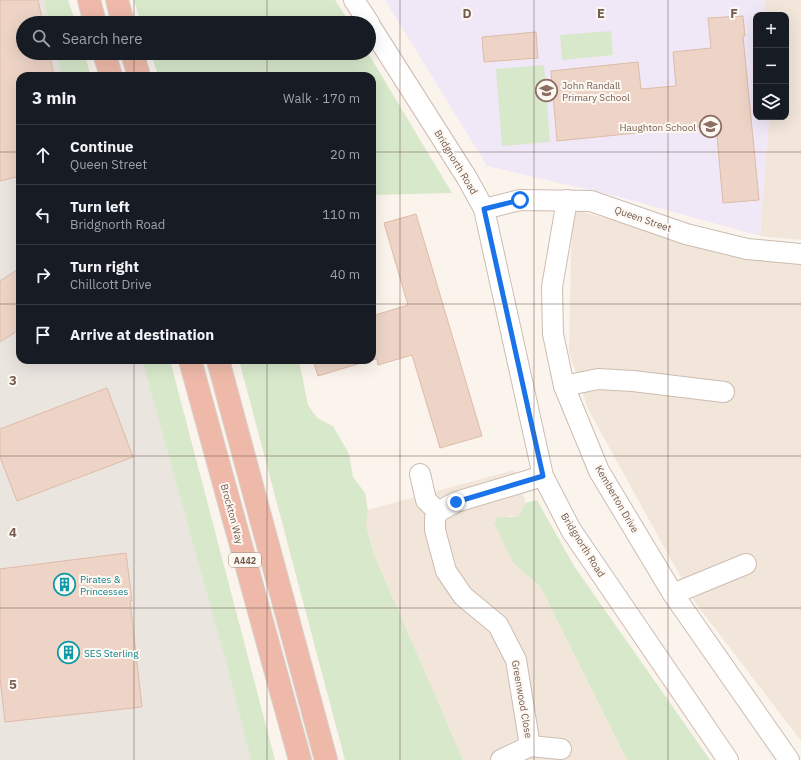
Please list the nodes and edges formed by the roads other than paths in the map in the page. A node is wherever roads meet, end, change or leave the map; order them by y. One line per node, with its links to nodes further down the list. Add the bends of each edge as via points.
1 (89, 0): 4 (highway)
2 (117, 0): 5 (highway)
3 (354, 0): 6 (street, Bridgnorth Road)
4 (93, 16)
5 (122, 16)
6 (364, 16)
7 (376, 34): 13 (street, Bridgnorth Road)
8 (106, 60): 10 (highway)
9 (134, 60): 11 (highway)
10 (110, 72)
11 (138, 72)
12 (567, 200): 13 (street, Queen Street, via 520,200); 14 (street, Queen Street, via 590,201 686,234 747,249); 17 (street, Kemberton Drive, via 552,287 553,334)
13 (484, 209): 20 (street, Bridgnorth Road)
14 (801, 254)
15 (191, 364): 27 (highway, Brockton Way / A442)
16 (219, 364): 28 (highway, A442)
17 (564, 386): 18 (street, via 598,379); 23 (street, Kemberton Drive, via 598,471)
18 (724, 392)
19 (420, 474): 21 (street, via 426,500)
20 (543, 476): 21 (street, via 456,502); 26 (street, Bridgnorth Road, via 571,530)
21 (438, 512): 24 (street, Greenwood Close, via 435,530 446,571 463,596 498,625 516,660)
22 (746, 564): 23 (street)
23 (673, 594): 30 (street, Kemberton Drive)
24 (530, 746): 25 (street); 29 (street)
25 (562, 749)
26 (725, 756)
27 (300, 760)
28 (326, 760)
29 (501, 760)
30 (790, 760)

